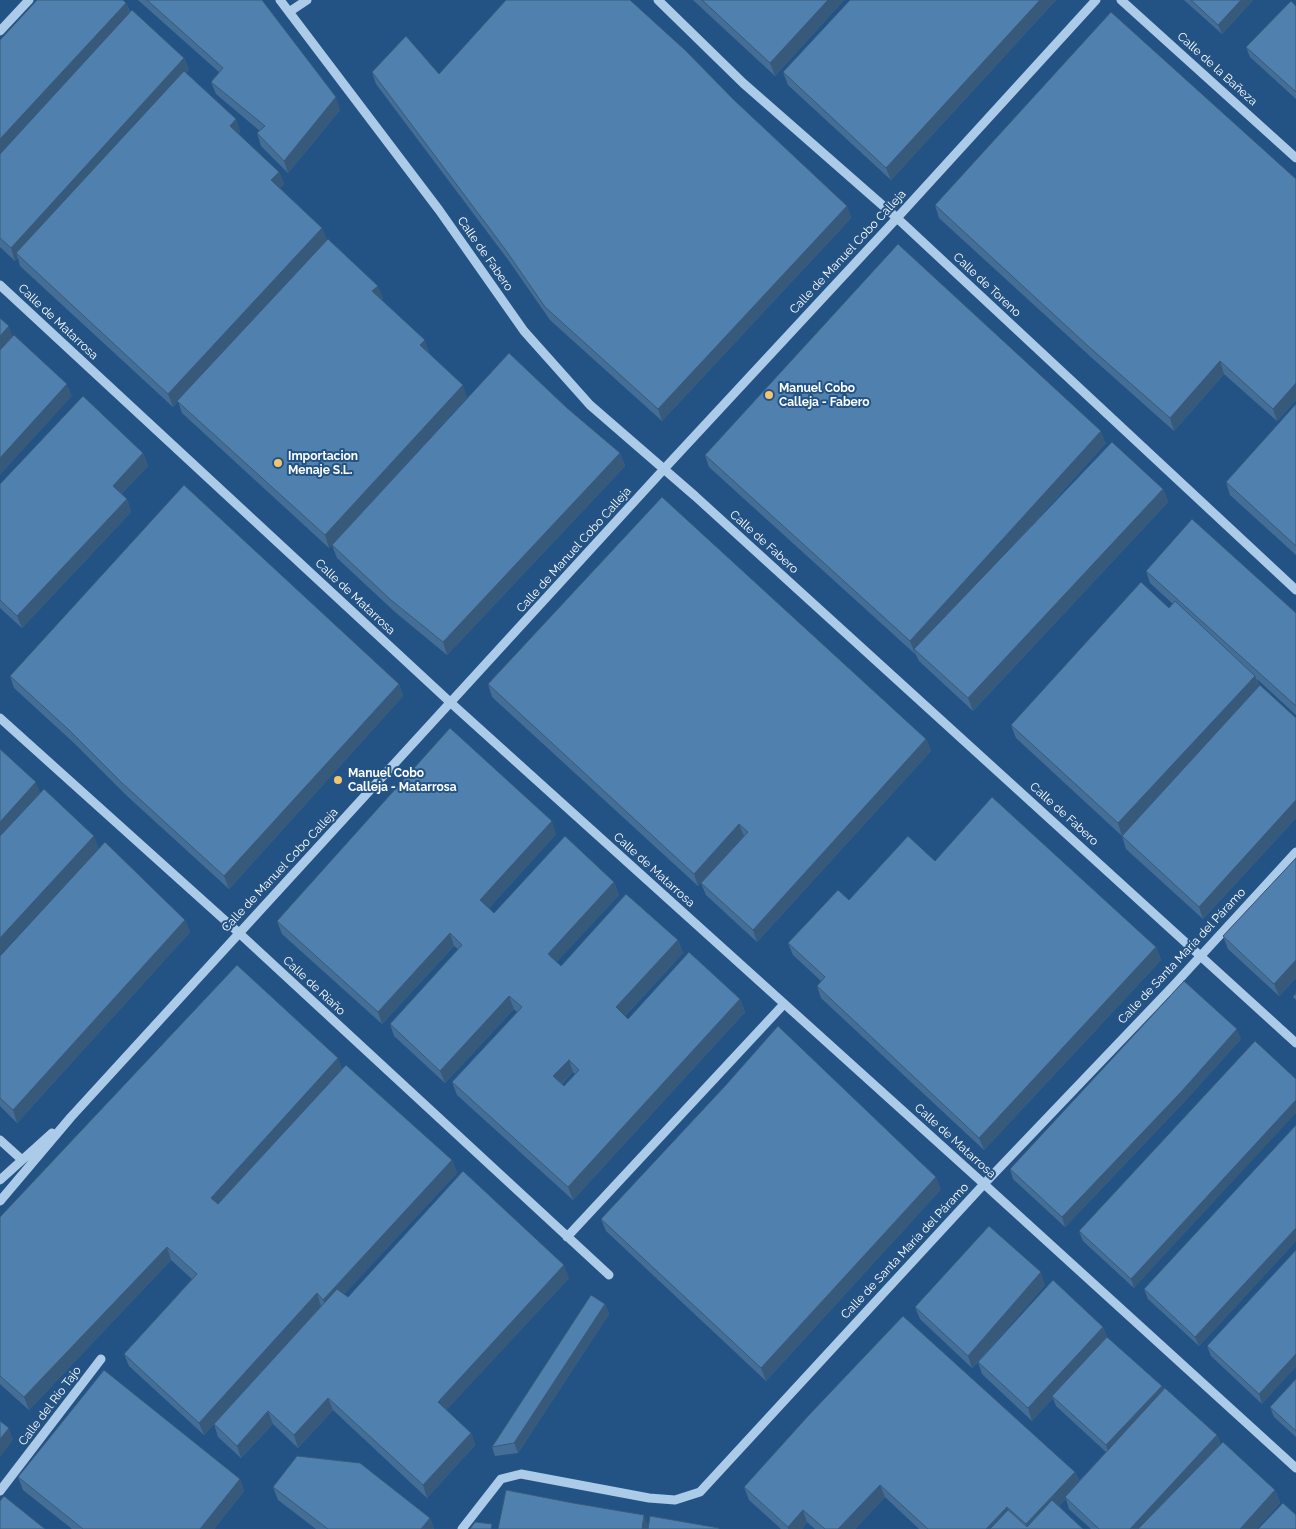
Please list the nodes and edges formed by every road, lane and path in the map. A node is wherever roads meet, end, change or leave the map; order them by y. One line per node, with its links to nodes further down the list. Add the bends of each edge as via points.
1 (30, 0): 8 (street)
2 (280, 0): 7 (street, Calle de Fabero)
3 (307, 0): 7 (street)
4 (658, 0): 10 (street, Calle de Toreno, via 743,83)
5 (1096, 0): 10 (street, Calle de Manuel Cobo Calleja)
6 (1121, 0): 9 (street, Calle de la Bañeza)
7 (289, 12): 12 (street, Calle de Fabero, via 439,210 524,331 590,405)
8 (0, 31)
9 (1296, 158)
10 (897, 218): 12 (street, Calle de Manuel Cobo Calleja); 13 (street, Calle de Toreno)
11 (0, 285): 14 (street, Calle de Matarrosa)
12 (664, 468): 14 (street, Calle de Manuel Cobo Calleja); 18 (street, Calle de Fabero)
13 (1296, 590)
14 (451, 703): 17 (street, Calle de Manuel Cobo Calleja); 19 (street, Calle de Matarrosa)
15 (0, 718): 17 (street, Calle de Riaño)
16 (1296, 852): 18 (street, Calle de Santa María del Páramo)
17 (239, 933): 21 (street, Calle de Manuel Cobo Calleja); 27 (street, Calle de Riaño)
18 (1201, 955): 20 (street, Calle de Fabero); 25 (street, Calle de Santa María del Páramo)
19 (784, 1004): 25 (street, Calle de Matarrosa); 27 (street)
20 (1296, 1043)
21 (71, 1116): 23 (street, Calle de Manuel Cobo Calleja); 26 (street, Calle de Manuel Cobo Calleja)
22 (0, 1140): 23 (street)
23 (21, 1159): 24 (street, Calle de Manuel Cobo Calleja)
24 (0, 1180)
25 (984, 1184): 30 (street, Calle de Matarrosa); 32 (street, Calle de Santa María del Páramo, via 700,1492 676,1500 649,1498 521,1474 501,1479)
26 (0, 1201)
27 (567, 1237): 28 (street, Calle de Riaño)
28 (609, 1275)
29 (101, 1359): 31 (street, Calle del Río Tajo)
30 (1296, 1468)
31 (0, 1491)
32 (462, 1529)

